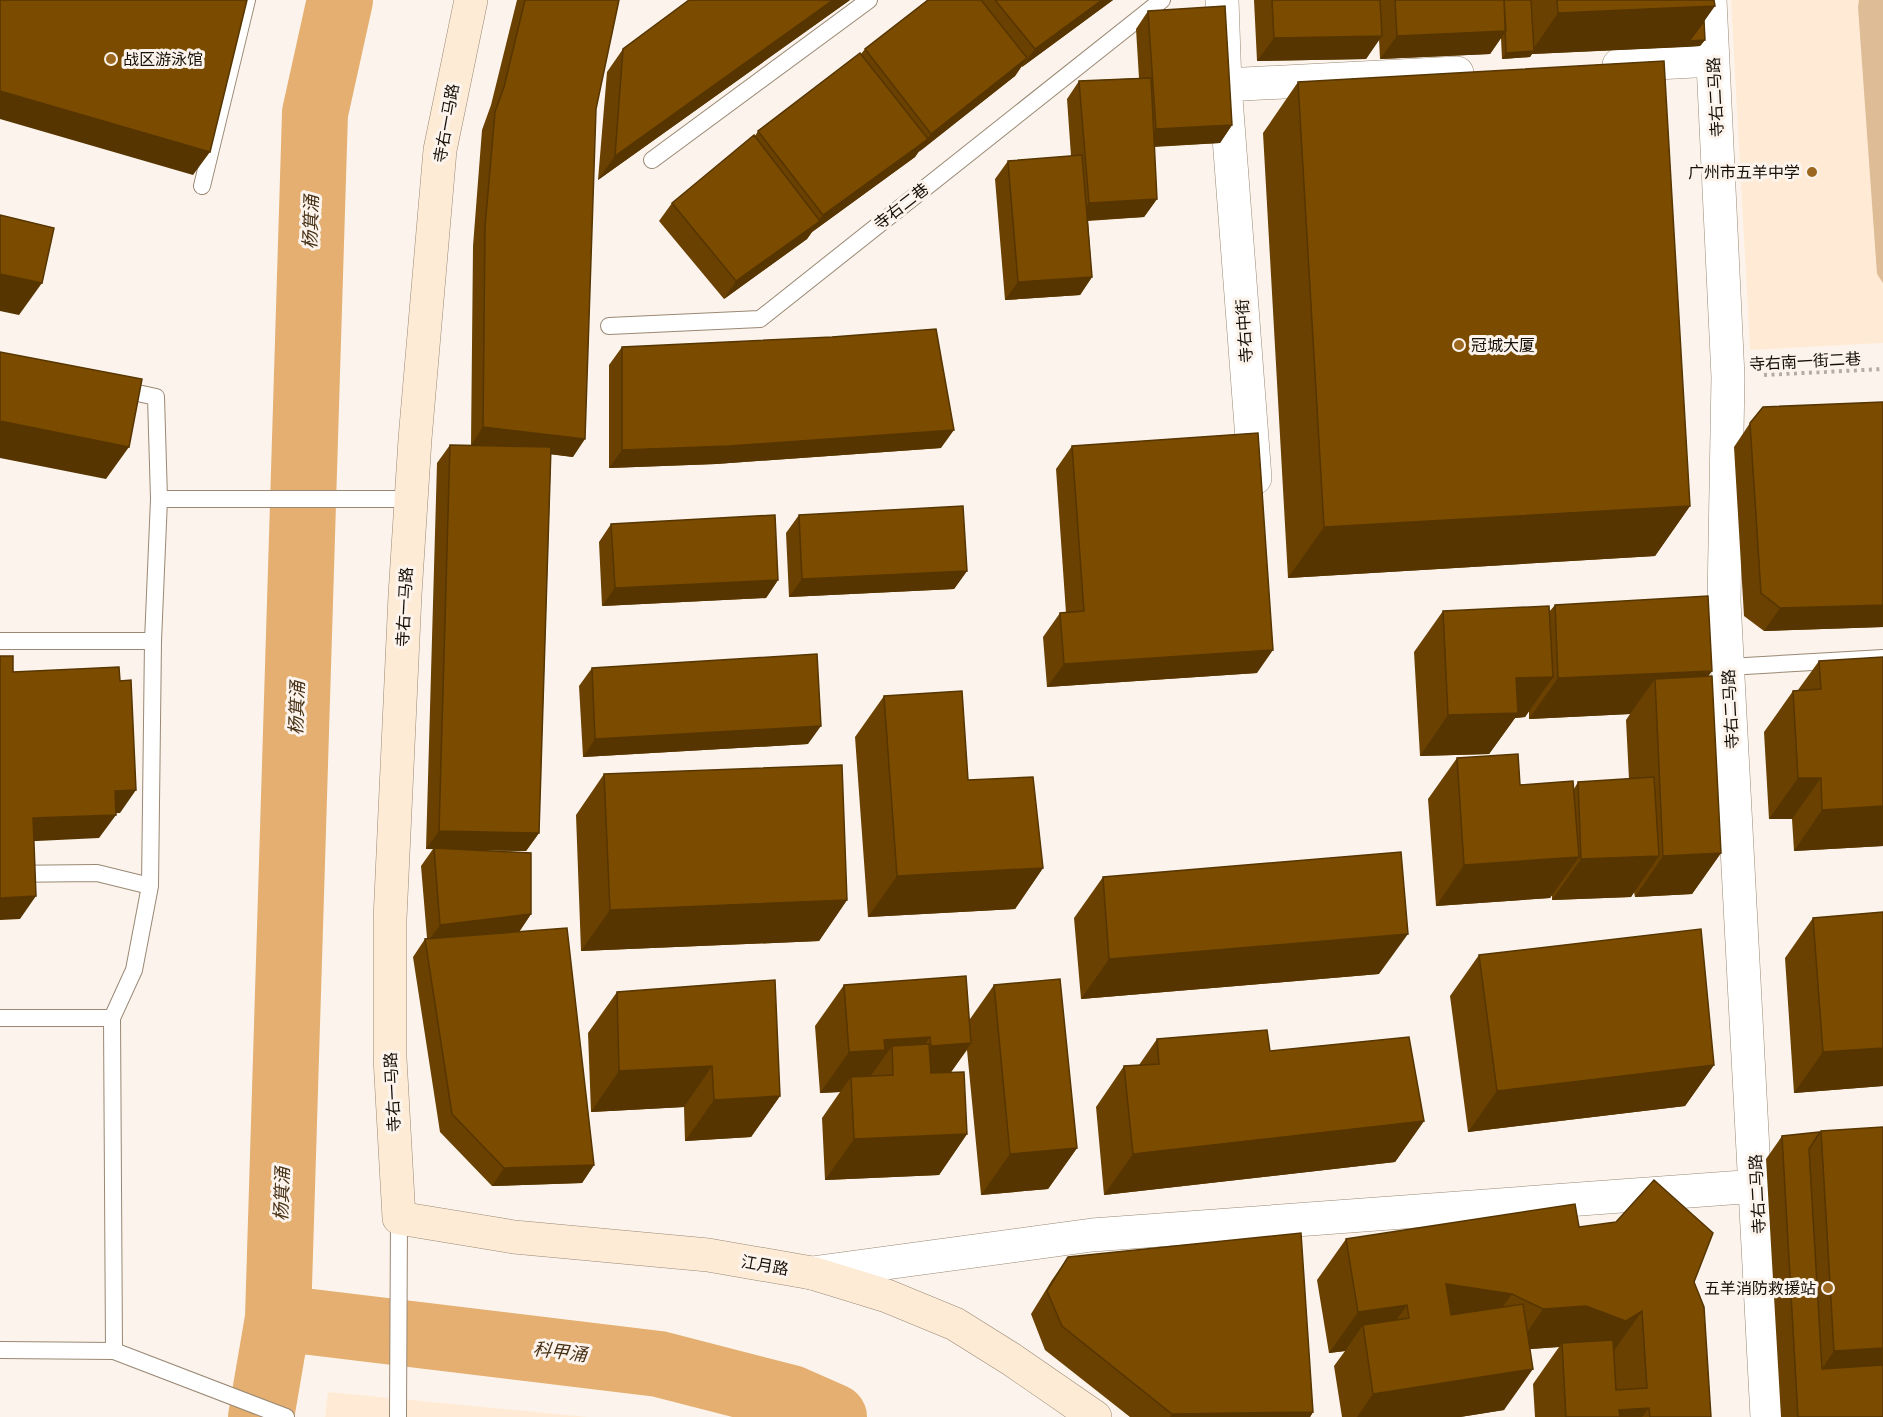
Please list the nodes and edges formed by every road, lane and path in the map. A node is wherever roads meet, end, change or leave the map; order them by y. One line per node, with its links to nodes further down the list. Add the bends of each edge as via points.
1 (247, 0): 12 (lane)
2 (471, 0): 18 (street, 寺右一马路, via 440,150)
3 (869, 0): 11 (lane)
4 (1162, 0): 13 (lane, 寺右二巷, via 760,319)
5 (1222, 0): 10 (street, 寺右中街)
6 (1710, 0): 7 (street, 寺右二马路)
7 (1713, 60): 8 (street); 15 (street, 寺右二马路)
8 (1594, 66)
9 (1487, 72): 10 (street)
10 (1225, 85): 19 (street, 寺右中街)
11 (652, 160)
12 (202, 186)
13 (609, 326)
14 (1883, 369): 15 (path, 寺右南一街二巷)
15 (1728, 377): 23 (street, 寺右二马路, via 1724,601)
16 (100, 386): 17 (lane, via 156,397)
17 (159, 499): 18 (lane); 21 (lane)
18 (411, 499): 29 (street, 寺右一马路, via 390,919 390,1058)
19 (1257, 507)
20 (0, 641): 21 (lane)
21 (153, 641): 25 (lane)
22 (1883, 658): 23 (lane)
23 (1728, 667): 28 (street, 寺右二马路)
24 (0, 874): 25 (lane, via 97,873)
25 (150, 886): 26 (lane, via 134,970)
26 (112, 1017): 27 (lane); 32 (lane)
27 (0, 1018)
28 (1756, 1186): 30 (street, via 1092,1235); 36 (street, 寺右二马路)
29 (399, 1231): 30 (street, 江月路, via 708,1255); 34 (lane)
30 (812, 1273): 35 (street, 江月路, via 887,1296 954,1324)
31 (0, 1350): 32 (lane)
32 (114, 1351): 33 (lane)
33 (286, 1417)
34 (398, 1417)
35 (1095, 1417)
36 (1767, 1417)

